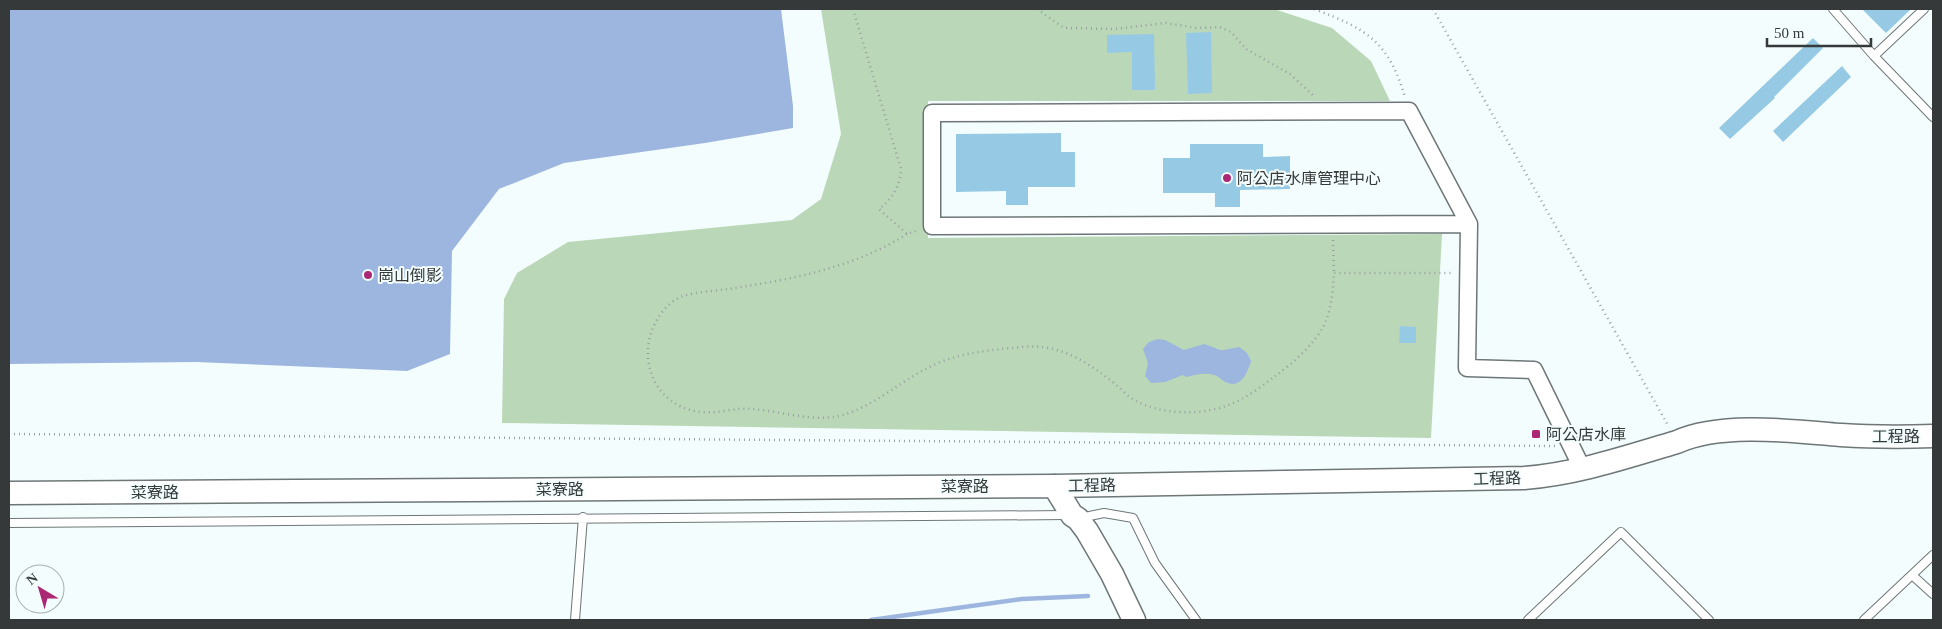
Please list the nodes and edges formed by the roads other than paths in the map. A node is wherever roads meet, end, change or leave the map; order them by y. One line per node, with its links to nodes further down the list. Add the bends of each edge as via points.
1 (1833, 9): 3 (lane)
2 (1924, 9): 3 (lane)
3 (1874, 56): 4 (lane)
4 (1933, 117)
5 (1469, 224): 5 (street, via 932,226 932,113 1410,111); 7 (street, via 1467,368 1534,370)
6 (1933, 436): 7 (street, 工程路, via 1892,438 1792,431 1692,435)
7 (1583, 470): 8 (street, 工程路, via 1524,478)
8 (1054, 486): 9 (street, 菜寮路); 11 (street)
9 (9, 493)
10 (584, 517): 11 (lane); 12 (lane); 16 (lane)
11 (1079, 522): 17 (street, via 1112,574); 18 (lane, via 1104,513 1133,518 1155,563)
12 (9, 523)
13 (1933, 555): 14 (lane)
14 (1912, 575): 15 (lane); 21 (lane)
15 (1933, 594)
16 (575, 620)
17 (1132, 620)
18 (1196, 620)
19 (1528, 620): 20 (lane, via 1621,532)
20 (1709, 620)
21 (1864, 620)

